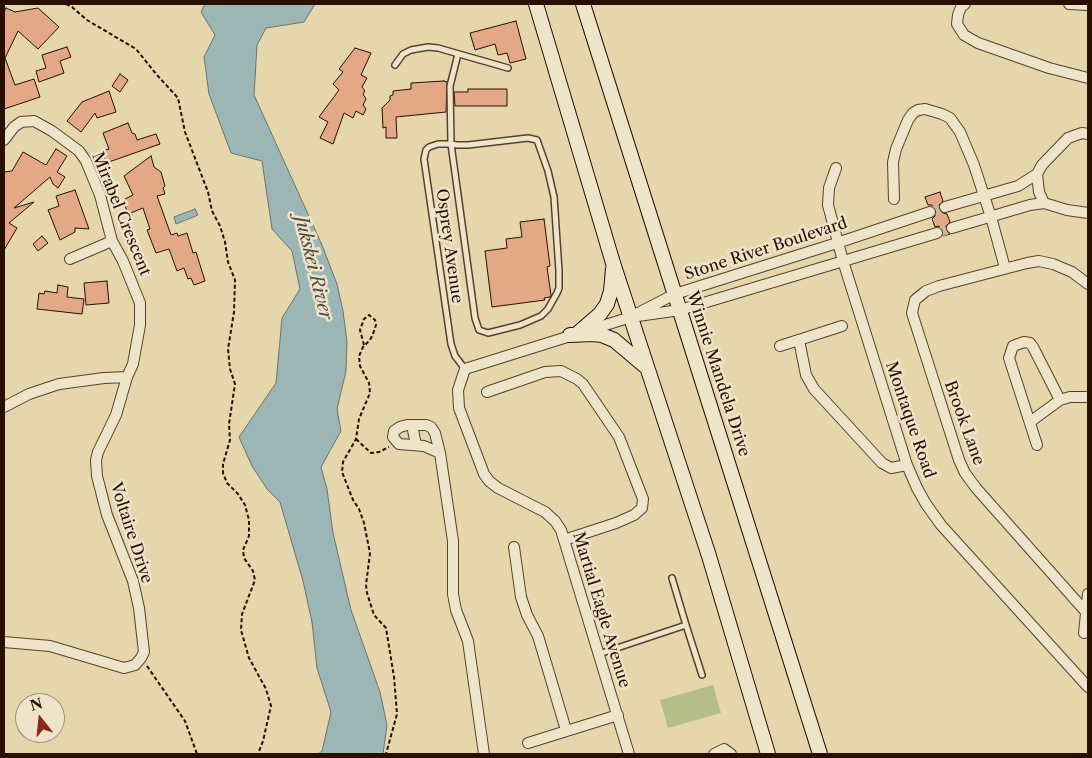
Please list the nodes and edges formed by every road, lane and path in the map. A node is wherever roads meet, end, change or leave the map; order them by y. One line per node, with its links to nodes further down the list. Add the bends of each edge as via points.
1 (66, 4): 73 (path, via 136,48 178,98 185,132 220,226 235,280 228,350 235,384 228,424 230,440 223,473 245,505 250,520 249,536 243,550 255,580 242,614 241,630 249,658 266,689 271,706)
2 (113, 4): 3 (path)
3 (118, 4)
4 (536, 4): 31 (main road)
5 (584, 4): 34 (main road, Winnie Mandela Drive)
6 (965, 4): 12 (street, via 961,7 957,24 964,35 1049,68)
7 (1070, 4): 8 (street)
8 (1088, 5)
9 (458, 54): 10 (lane, via 428,47 404,54); 11 (lane); 15 (lane, via 450,86)
10 (395, 65)
11 (508, 68)
12 (1088, 78)
13 (1088, 134): 17 (street, via 1068,138)
14 (4, 140): 27 (street, Mirabel Crescent, via 21,122 34,121 79,151 100,195)
15 (450, 144): 15 (lane, via 528,138 539,143 554,197 559,288 548,309 536,318 488,333 479,330); 42 (lane, Osprey Avenue, via 429,147 424,159 451,344)
16 (836, 168): 28 (street, Montaque Road, via 828,199)
17 (1037, 174): 18 (street, via 1018,186); 20 (street)
18 (984, 196): 19 (street, via 955,124 950,118 925,109 918,110 908,120 896,149 892,178); 21 (street); 24 (street)
19 (894, 199)
20 (1044, 203): 23 (street); 24 (street)
21 (945, 207)
22 (930, 212): 28 (street, Stone River Boulevard)
23 (1088, 213)
24 (991, 217): 25 (street); 32 (street)
25 (952, 228)
26 (937, 232): 30 (street, Stone River Boulevard)
27 (112, 241): 29 (street); 44 (street, Mirabel Crescent, via 140,303 138,345)
28 (837, 243): 30 (street, Montaque Road); 34 (street, Stone River Boulevard)
29 (70, 259)
30 (843, 261): 35 (street, Stone River Boulevard); 56 (street, Montaque Road)
31 (613, 263): 36 (main road); 38 (main road, via 607,304 600,314)
32 (1005, 268): 33 (street, Brook Lane, via 1039,261 1072,272); 61 (street, Brook Lane, via 926,291 915,300 912,313 965,473)
33 (1088, 284)
34 (675, 294): 35 (main road, Winnie Mandela Drive); 36 (street, Stone River Boulevard)
35 (680, 310): 36 (street, Stone River Boulevard); 80 (main road, Winnie Mandela Drive)
36 (631, 317): 38 (street); 43 (main road)
37 (842, 326): 39 (street)
38 (574, 334): 42 (street); 43 (main road, via 602,335 614,340)
39 (799, 340): 41 (street); 56 (street, via 806,375 814,389 882,463 891,468)
40 (364, 345): 40 (path, via 376,325 369,315 360,330); 51 (path, via 359,356 360,366 369,382 370,393 359,419)
41 (780, 346)
42 (465, 369): 57 (street, Martial Eagle Avenue, via 458,390 459,408 484,474 498,488 545,512 555,521)
43 (648, 370): 79 (main road, via 709,556)
44 (127, 377): 48 (street, via 59,384); 66 (street, Voltaire Drive, via 116,415 96,460 103,501 139,608 145,645)
45 (487, 392): 57 (street, via 545,372 561,371 583,384 619,437 643,499 642,508 616,523)
46 (1088, 397): 47 (street)
47 (1060, 400): 49 (street); 49 (street, via 1030,343 1013,346 1010,358)
48 (4, 407)
49 (1030, 422): 54 (street)
50 (412, 425): 52 (street, via 395,430); 53 (street); 55 (street, via 431,427 437,436)
51 (356, 439): 52 (path, via 375,454); 74 (path, via 343,462 342,472 367,538 370,553 367,593 374,615 386,628 394,677 397,714)
52 (396, 442): 53 (street)
53 (416, 445): 55 (street)
54 (1036, 445)
55 (440, 453): 75 (street, via 453,541 452,594 468,641)
56 (907, 465): 68 (street, Montaque Road, via 926,504 941,525)
57 (564, 540): 65 (street, Martial Eagle Avenue)
58 (514, 547): 70 (street, via 521,597 538,636)
59 (672, 578): 62 (lane)
60 (1088, 594): 61 (street)
61 (1086, 612): 63 (street)
62 (686, 625): 65 (lane); 67 (lane)
63 (1084, 633)
64 (4, 642): 66 (street, via 50,646 124,668 135,665)
65 (599, 654): 69 (street, Martial Eagle Avenue)
66 (141, 658): 72 (path, via 185,721)
67 (702, 675)
68 (1088, 687)
69 (618, 715): 70 (street); 76 (street, Martial Eagle Avenue)
70 (566, 730): 71 (street)
71 (528, 743)
72 (197, 754)
73 (258, 754)
74 (386, 754)
75 (484, 754)
76 (629, 754)
77 (714, 754): 78 (street, via 724,749)
78 (731, 754)
79 (768, 754)
80 (820, 754)

